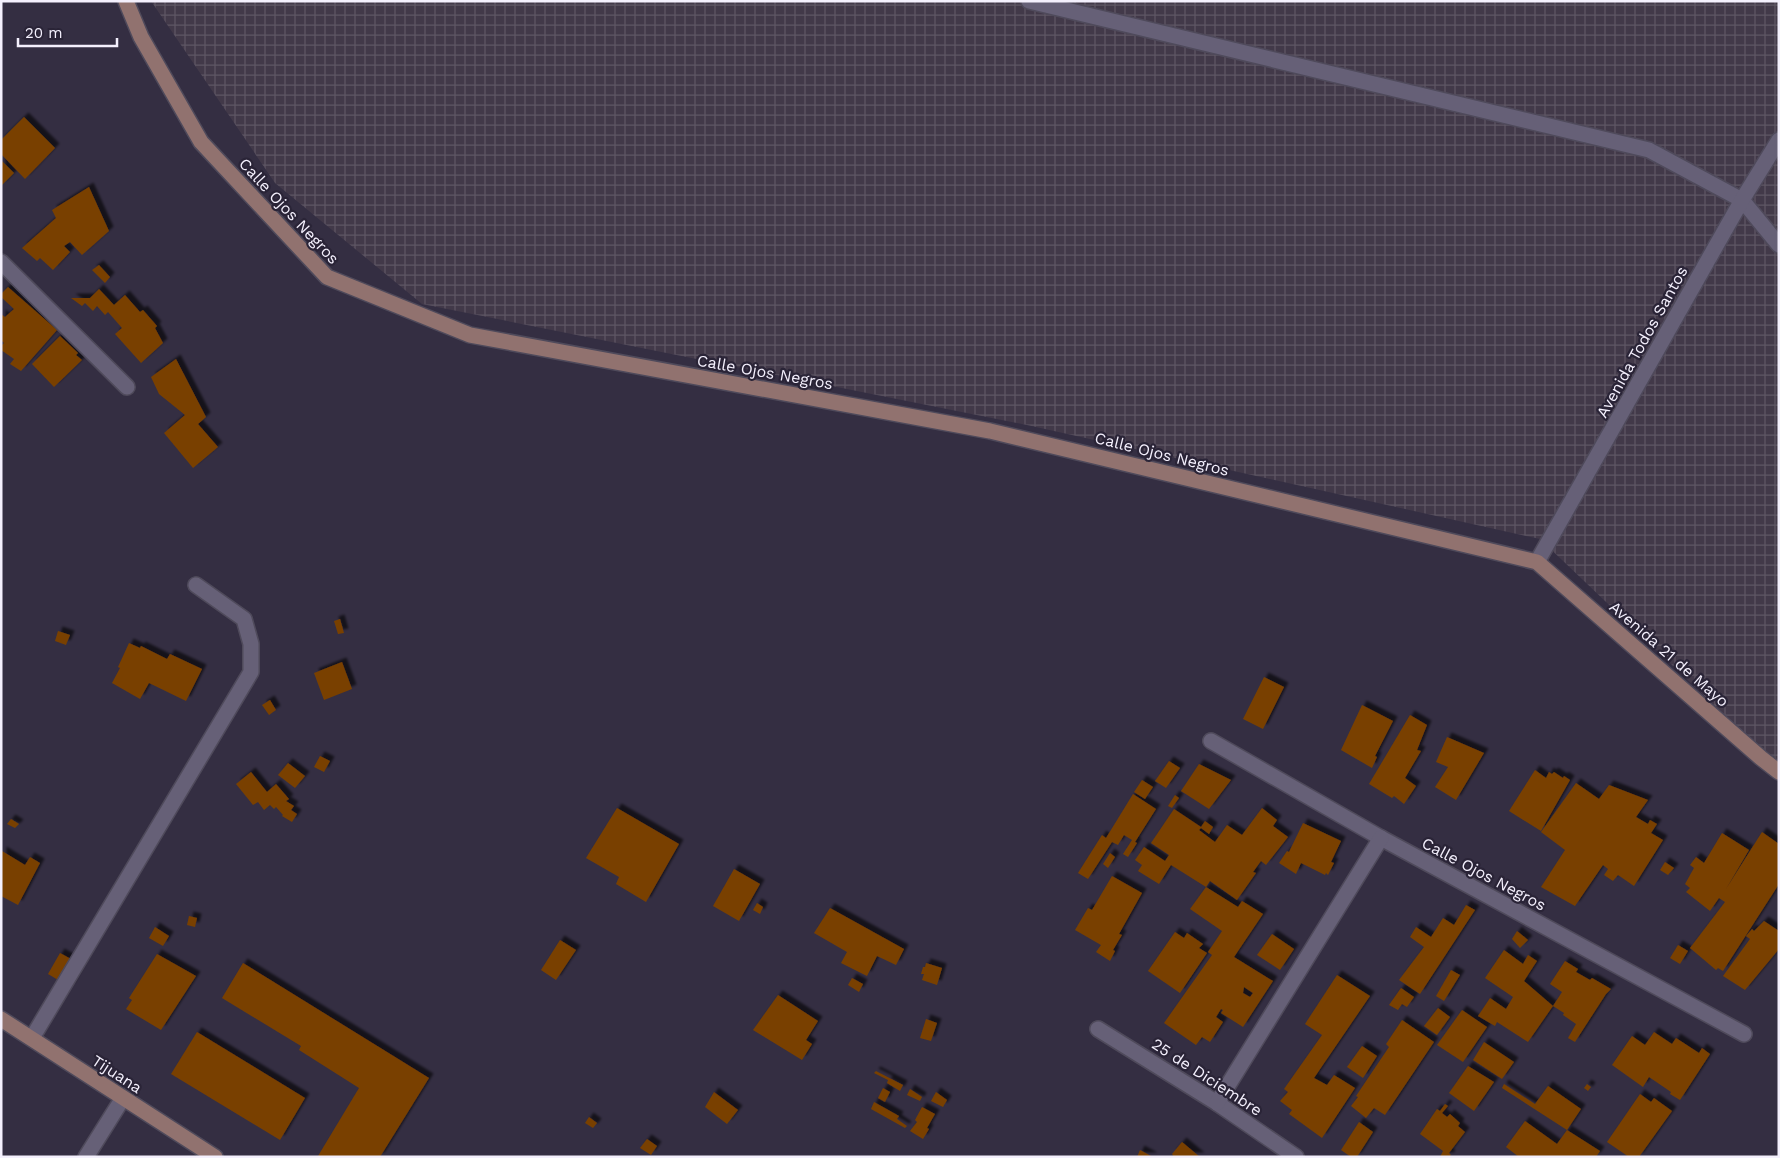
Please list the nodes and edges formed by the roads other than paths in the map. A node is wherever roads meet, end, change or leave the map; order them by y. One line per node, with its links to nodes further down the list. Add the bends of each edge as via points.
1 (126, 1): 8 (street, Calle Ojos Negros, via 141,37 201,142 327,278 470,336 990,431)
2 (1030, 1): 4 (street, via 1649,150)
3 (1779, 140): 4 (street, Avenida Todos Santos)
4 (1742, 200): 5 (street); 8 (street, Avenida Todos Santos)
5 (1779, 245)
6 (1, 262): 7 (street)
7 (127, 387)
8 (1537, 562): 11 (street, Avenida 21 de Mayo)
9 (196, 585): 16 (street, via 244,619 251,644 251,672)
10 (1211, 741): 12 (street, Calle Ojos Negros)
11 (1779, 772)
12 (1380, 838): 15 (street, Calle Ojos Negros); 18 (street)
13 (1, 1019): 16 (street, Tijuana)
14 (1098, 1029): 18 (street, 25 de Diciembre)
15 (1744, 1034)
16 (32, 1038): 17 (street, Tijuana)
17 (123, 1098): 19 (street); 20 (street, Tijuana)
18 (1218, 1103): 21 (street, 25 de Diciembre)
19 (86, 1157)
20 (214, 1157)
21 (1296, 1157)

